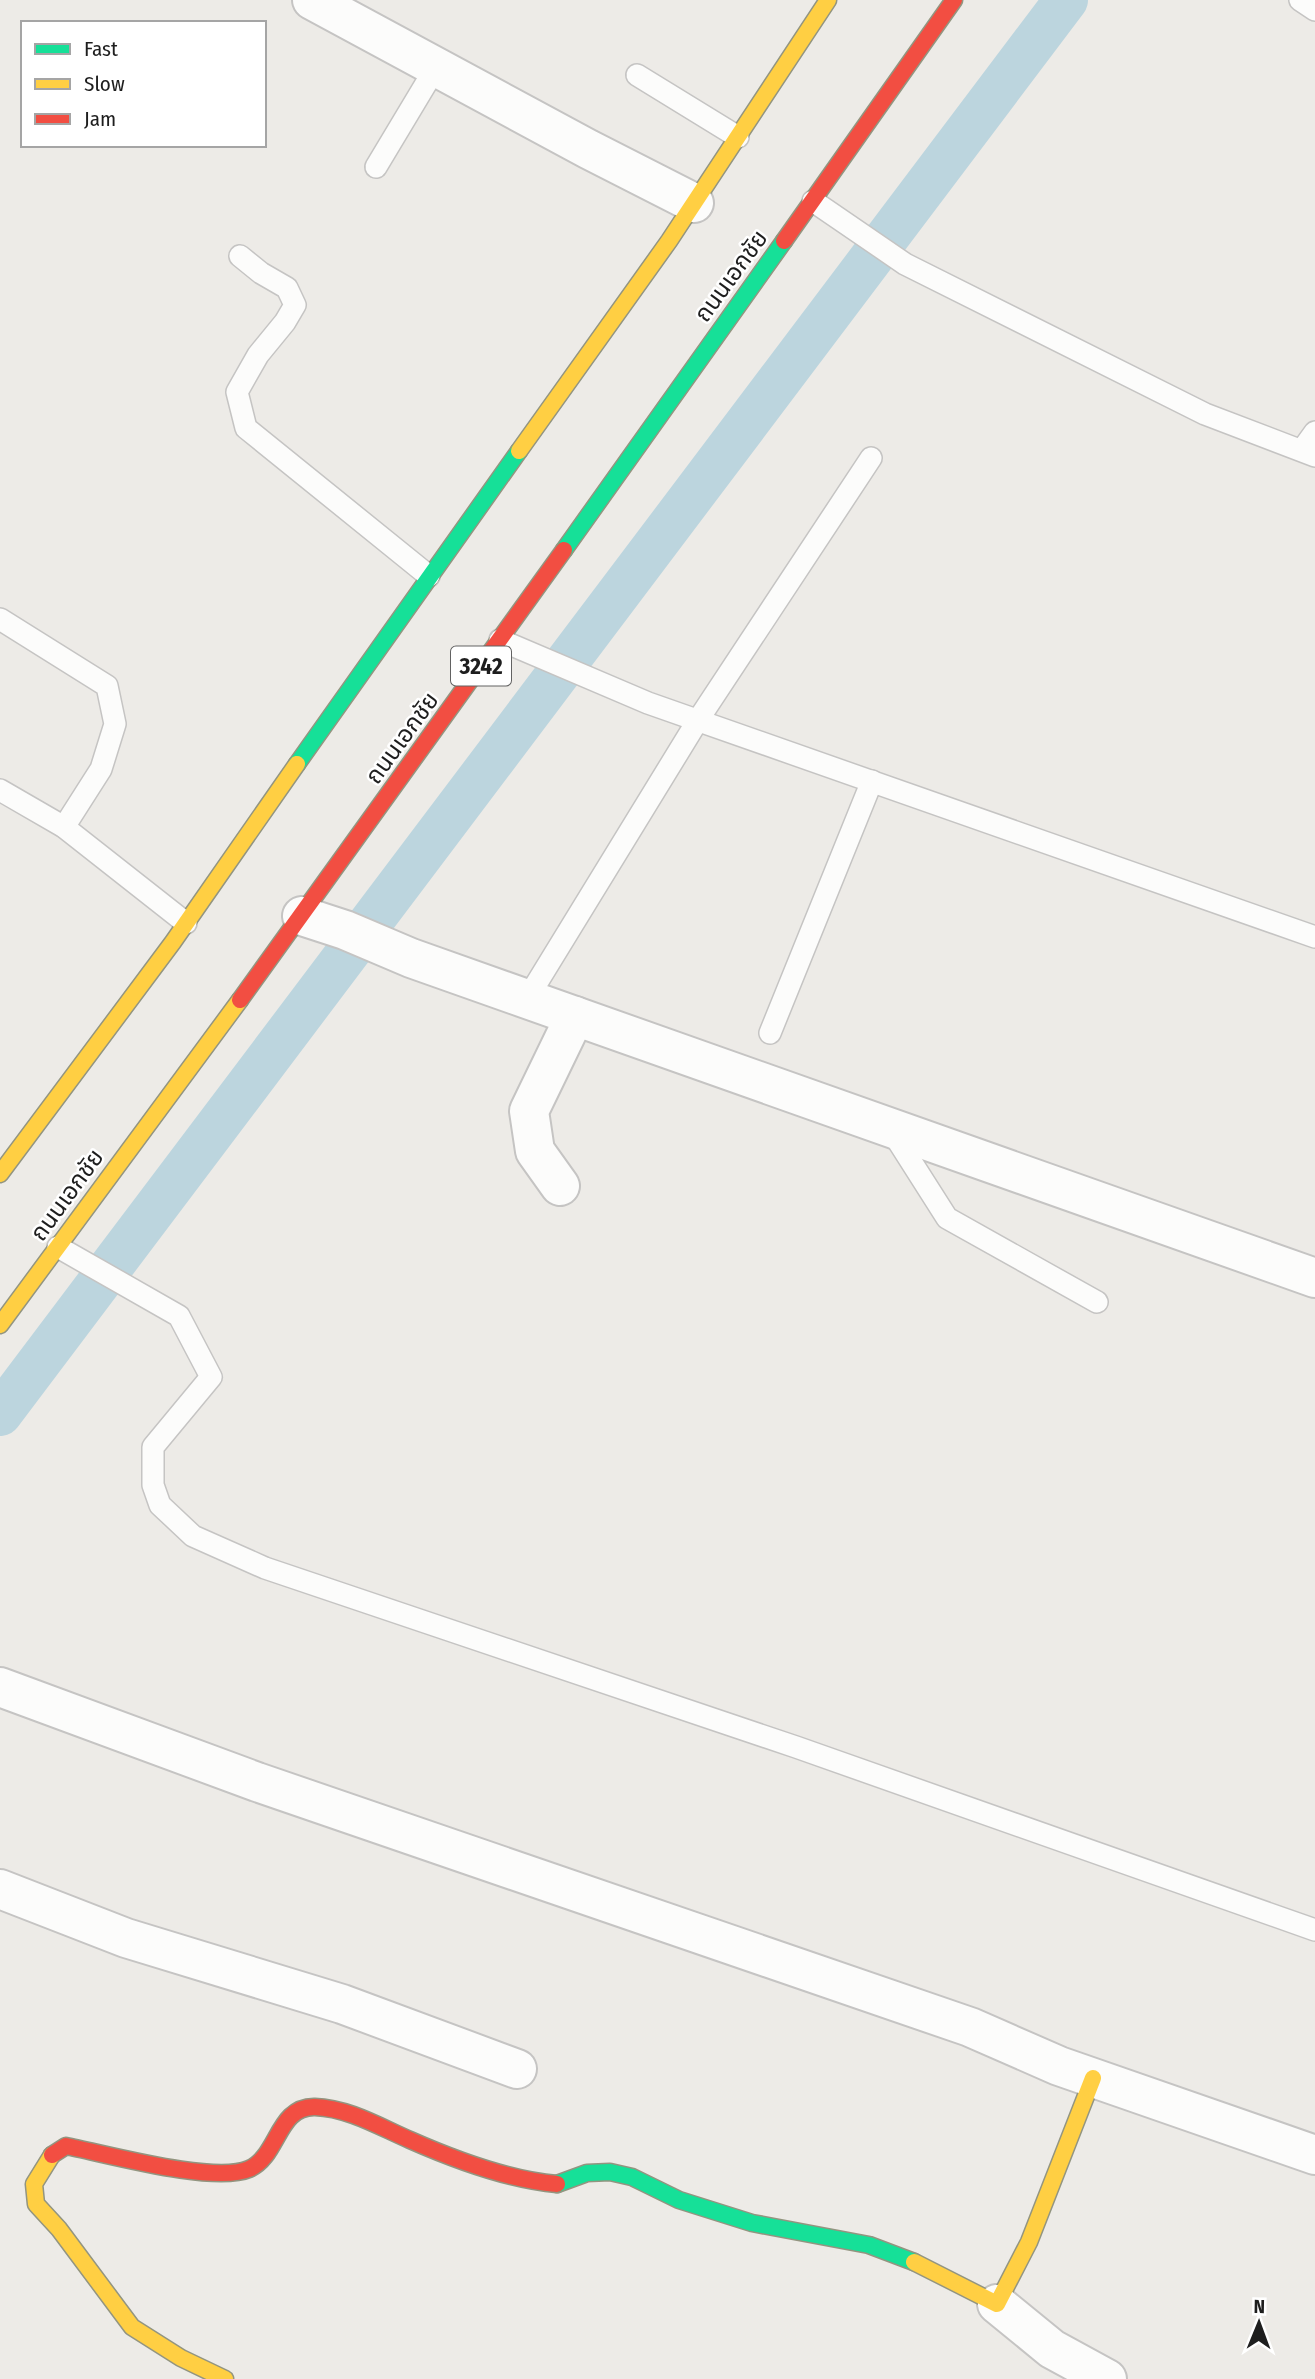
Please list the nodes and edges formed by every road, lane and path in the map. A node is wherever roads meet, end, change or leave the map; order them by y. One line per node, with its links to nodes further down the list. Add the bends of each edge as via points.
1 (312, 0): 6 (street)
2 (828, 0): 8 (main road)
3 (954, 0): 10 (main road, ถนนเอกชัย / 3242)
4 (1300, 0): 5 (lane)
5 (1315, 10)
6 (436, 67): 9 (lane); 11 (street)
7 (637, 75): 8 (lane)
8 (738, 137): 11 (main road)
9 (376, 167)
10 (813, 201): 14 (lane, via 905,264 1205,414); 18 (main road, ถนนเอกชัย / 3242)
11 (694, 203): 16 (main road)
12 (240, 256): 16 (lane, via 287,288 295,304 237,392 246,428)
13 (1315, 432): 14 (lane)
14 (1308, 453)
15 (871, 458): 19 (lane)
16 (429, 576): 24 (main road)
17 (0, 619): 22 (lane, via 107,686 115,724 101,769)
18 (500, 640): 19 (lane); 23 (main road, ถนนเอกชัย / 3242)
19 (698, 720): 20 (lane); 26 (lane)
20 (872, 781): 25 (lane); 28 (lane)
21 (0, 790): 22 (lane)
22 (64, 827): 24 (lane)
23 (302, 916): 26 (street); 32 (main road, ถนนเอกชัย / 3242)
24 (186, 923): 30 (main road)
25 (1315, 937)
26 (527, 999): 27 (street)
27 (575, 1016): 29 (street); 31 (street, via 529,1111 536,1151)
28 (770, 1033)
29 (888, 1126): 33 (street); 34 (lane, via 947,1218)
30 (0, 1174)
31 (560, 1186)
32 (58, 1247): 35 (main road, ถนนเอกชัย / 3242); 38 (lane, via 179,1317 211,1377 153,1447 153,1485 160,1506 193,1536 265,1568 796,1747)
33 (1315, 1278)
34 (1097, 1302)
35 (0, 1325)
36 (0, 1687): 40 (street, via 257,1782 970,2027)
37 (0, 1889): 39 (street, via 126,1938 342,2004)
38 (1315, 1930)
39 (517, 2069)
40 (1093, 2078): 41 (street); 42 (main road, via 1029,2242)
41 (1315, 2155)
42 (997, 2304): 43 (main road, via 869,2245 752,2222 610,2172 587,2173 559,2184 534,2182 439,2152 342,2111 300,2108 289,2117 262,2161 228,2174 66,2146 50,2157 34,2184 36,2204 60,2229 132,2327); 44 (street, via 1052,2349)
43 (225, 2379)
44 (1107, 2379)

